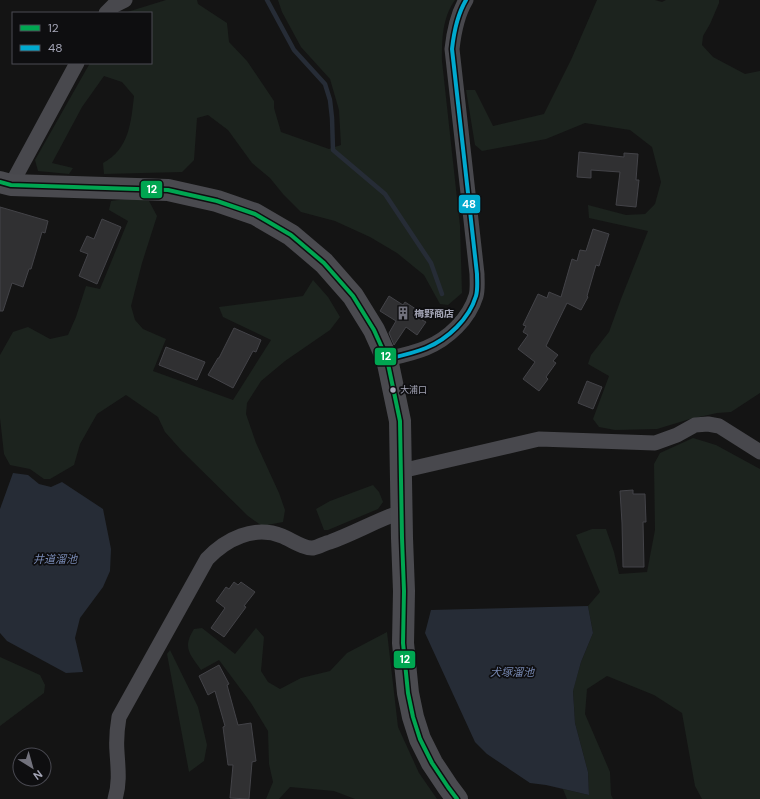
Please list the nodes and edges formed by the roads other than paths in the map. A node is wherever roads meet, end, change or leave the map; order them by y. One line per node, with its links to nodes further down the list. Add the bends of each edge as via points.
1 (125, 0): 3 (street)
2 (466, 0): 6 (street, via 456,23 452,49 478,274 476,295 458,327 440,341)
3 (107, 12)
4 (76, 64): 5 (street)
5 (6, 183): 6 (main road, via 168,190 217,201 256,214 291,235 324,263 353,296 374,330)
6 (387, 360): 8 (main road, via 400,421)
7 (760, 452): 8 (street, via 720,426 708,424 695,425 655,443 539,439)
8 (401, 471): 9 (main road)
9 (402, 512): 10 (street, via 312,548 280,535 252,533 238,536 216,549 207,559 119,718 119,778); 11 (main road, via 403,644 408,693 420,739 432,763)
10 (115, 799)
11 (457, 799)

